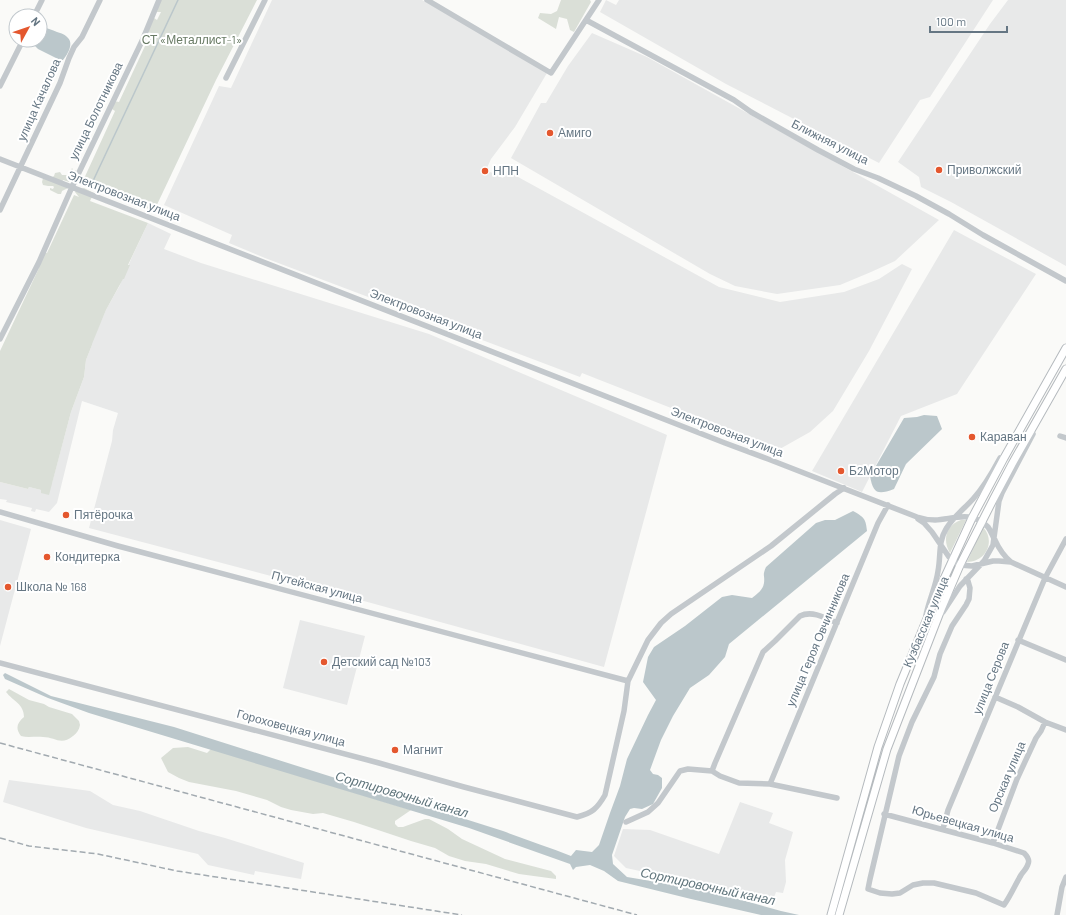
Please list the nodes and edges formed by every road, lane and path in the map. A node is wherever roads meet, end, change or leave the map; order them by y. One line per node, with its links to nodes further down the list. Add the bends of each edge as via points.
1 (100, 0): 11 (street, улица Качалова, via 82,37 74,47 60,83)
2 (158, 0): 12 (street, улица Болотникова, via 142,41)
3 (265, 0): 8 (street)
4 (427, 0): 6 (street, via 551,73)
5 (599, 0): 6 (street)
6 (586, 20): 14 (street, Ближняя улица, via 734,100 818,150 921,199)
7 (19, 48): 9 (street)
8 (226, 78)
9 (0, 86)
10 (0, 159): 11 (street, Электровозная улица)
11 (20, 167): 12 (street, Электровозная улица); 13 (street, улица Качалова)
12 (72, 187): 15 (street, улица Болотникова, via 39,262); 20 (street, Электровозная улица)
13 (0, 210)
14 (1066, 281)
15 (1, 335)
16 (1066, 348): 18 (main road, Кузбасская улица)
17 (1066, 369): 19 (main road, Кузбасская улица)
18 (1035, 404): 24 (street, via 1021,422 980,491); 25 (main road, Кузбасская улица)
19 (1042, 410): 26 (main road, Кузбасская улица); 27 (street, via 1036,428 999,501)
20 (844, 488): 21 (street, Электровозная улица); 43 (street, via 771,546 682,606 662,623 648,640)
21 (888, 505): 23 (street, Электровозная улица); 37 (street, улица Героя Овчинникова, via 878,523)
22 (0, 512): 43 (street, Путейская улица, via 133,550)
23 (917, 517): 24 (street, via 937,520); 29 (street)
24 (954, 517): 25 (street); 29 (street, via 943,533)
25 (972, 518): 26 (street); 30 (main road, Кузбасская улица)
26 (982, 522): 27 (street); 33 (main road, Кузбасская улица)
27 (994, 538): 31 (street, via 1000,550); 32 (street, via 993,545)
28 (1066, 539): 34 (street, улица Серова)
29 (940, 545): 30 (street); 38 (street, via 939,570)
30 (952, 560): 33 (street); 38 (main road, Кузбасская улица)
31 (1011, 562): 32 (street, via 992,561); 34 (street)
32 (980, 565): 33 (street); 35 (street)
33 (960, 566): 39 (main road, Кузбасская улица)
34 (1045, 578): 36 (street); 40 (street, улица Серова)
35 (966, 579): 39 (street); 50 (street, Кузбасская улица, via 970,588 969,599 952,626 934,677 907,732)
36 (1066, 587)
37 (837, 623): 47 (street, via 815,614 805,614 763,652); 48 (street, улица Героя Овчинникова)
38 (925, 623): 56 (main road, Кузбасская улица, via 878,747)
39 (934, 628): 57 (main road, Кузбасская улица, via 887,749)
40 (1018, 640): 41 (street); 44 (street, улица Серова)
41 (1066, 660)
42 (0, 663): 43 (street, Гороховецкая улица, via 577,817 592,811 605,795 624,711)
43 (628, 681)
44 (995, 697): 45 (street, via 1018,706); 52 (street, улица Серова, via 948,810)
45 (1045, 722): 46 (street); 53 (street, Орская улица, via 1017,779)
46 (1066, 730)
47 (712, 771): 48 (street, via 739,783); 51 (street, via 680,771 658,803 648,812)
48 (770, 784): 49 (street)
49 (837, 798)
50 (884, 814): 52 (street, Юрьевецкая улица); 55 (street, Кузбасская улица, via 868,888 880,894 892,894 900,893 913,885 934,883 976,893)
51 (626, 822)
52 (943, 829): 53 (street, Юрьевецкая улица)
53 (993, 843): 55 (street, Юрьевецкая улица, via 1024,853 1029,859)
54 (1066, 877): 58 (street)
55 (1004, 905)
56 (831, 915)
57 (839, 915)
58 (1057, 915)

